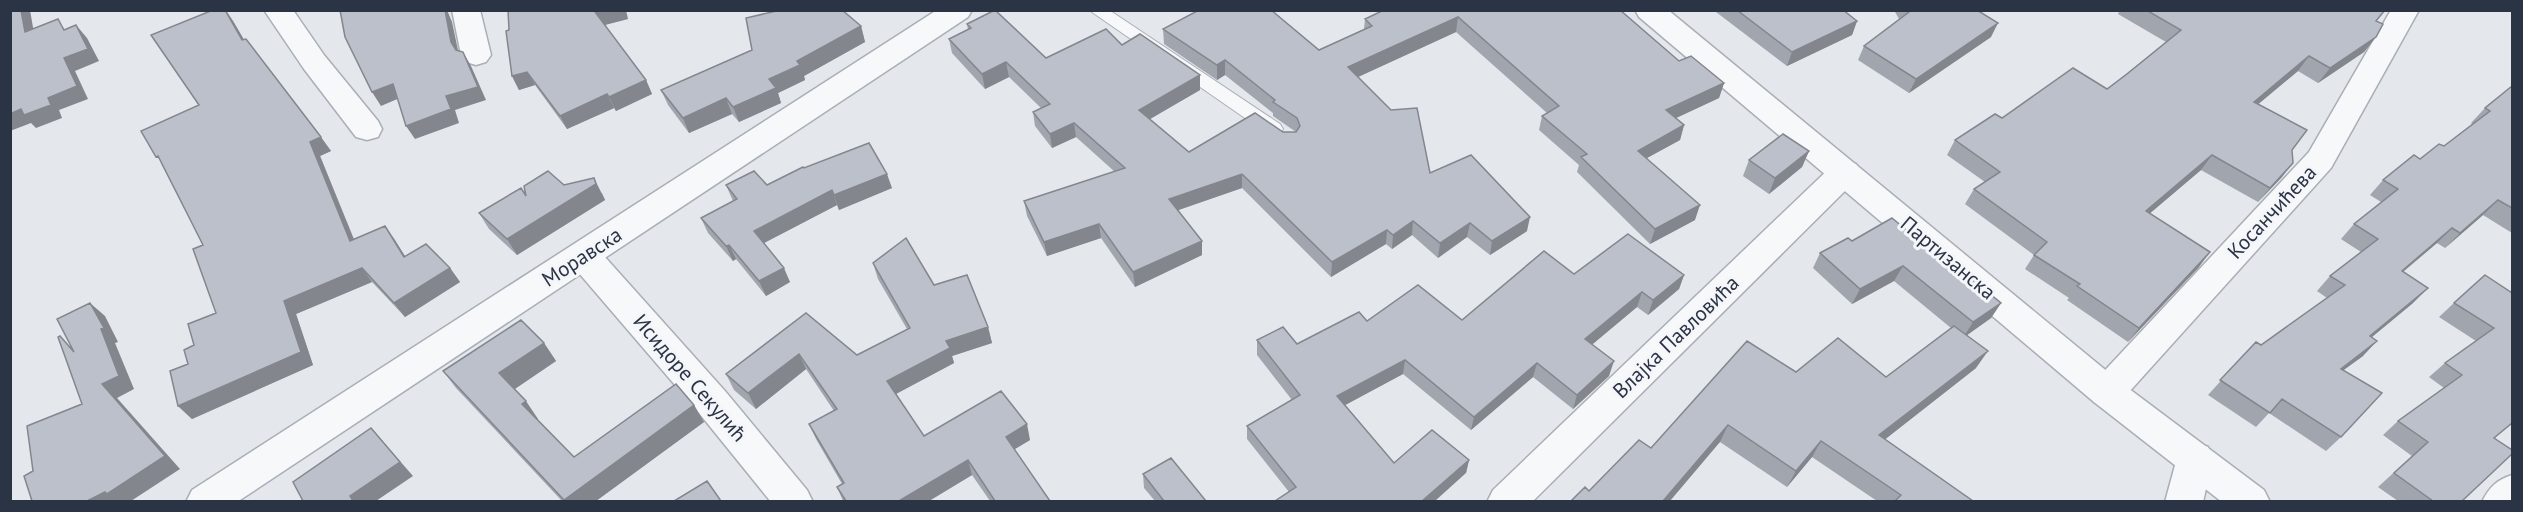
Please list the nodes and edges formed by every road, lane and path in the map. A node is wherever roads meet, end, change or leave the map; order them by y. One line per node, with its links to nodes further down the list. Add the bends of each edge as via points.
1 (278, 10): 8 (street)
2 (466, 10): 7 (street)
3 (958, 10): 11 (street, Моравска)
4 (1097, 10): 9 (lane)
5 (1649, 10): 10 (street, Партизанска)
6 (2405, 10): 12 (street, Косанчићева, via 2320,160)
7 (476, 55)
8 (368, 129)
9 (1289, 139)
10 (1845, 172): 12 (street, Партизанска); 17 (street, Влајка Павловића)
11 (584, 256): 15 (street, Моравска); 16 (street, Исидоре Секулић)
12 (2108, 392): 13 (street, Партизанска)
13 (2195, 458): 18 (street); 19 (street, Партизанска)
14 (2512, 491): 20 (street)
15 (205, 501)
16 (795, 501)
17 (1506, 501)
18 (2184, 501)
19 (2251, 501)
20 (2500, 501)

